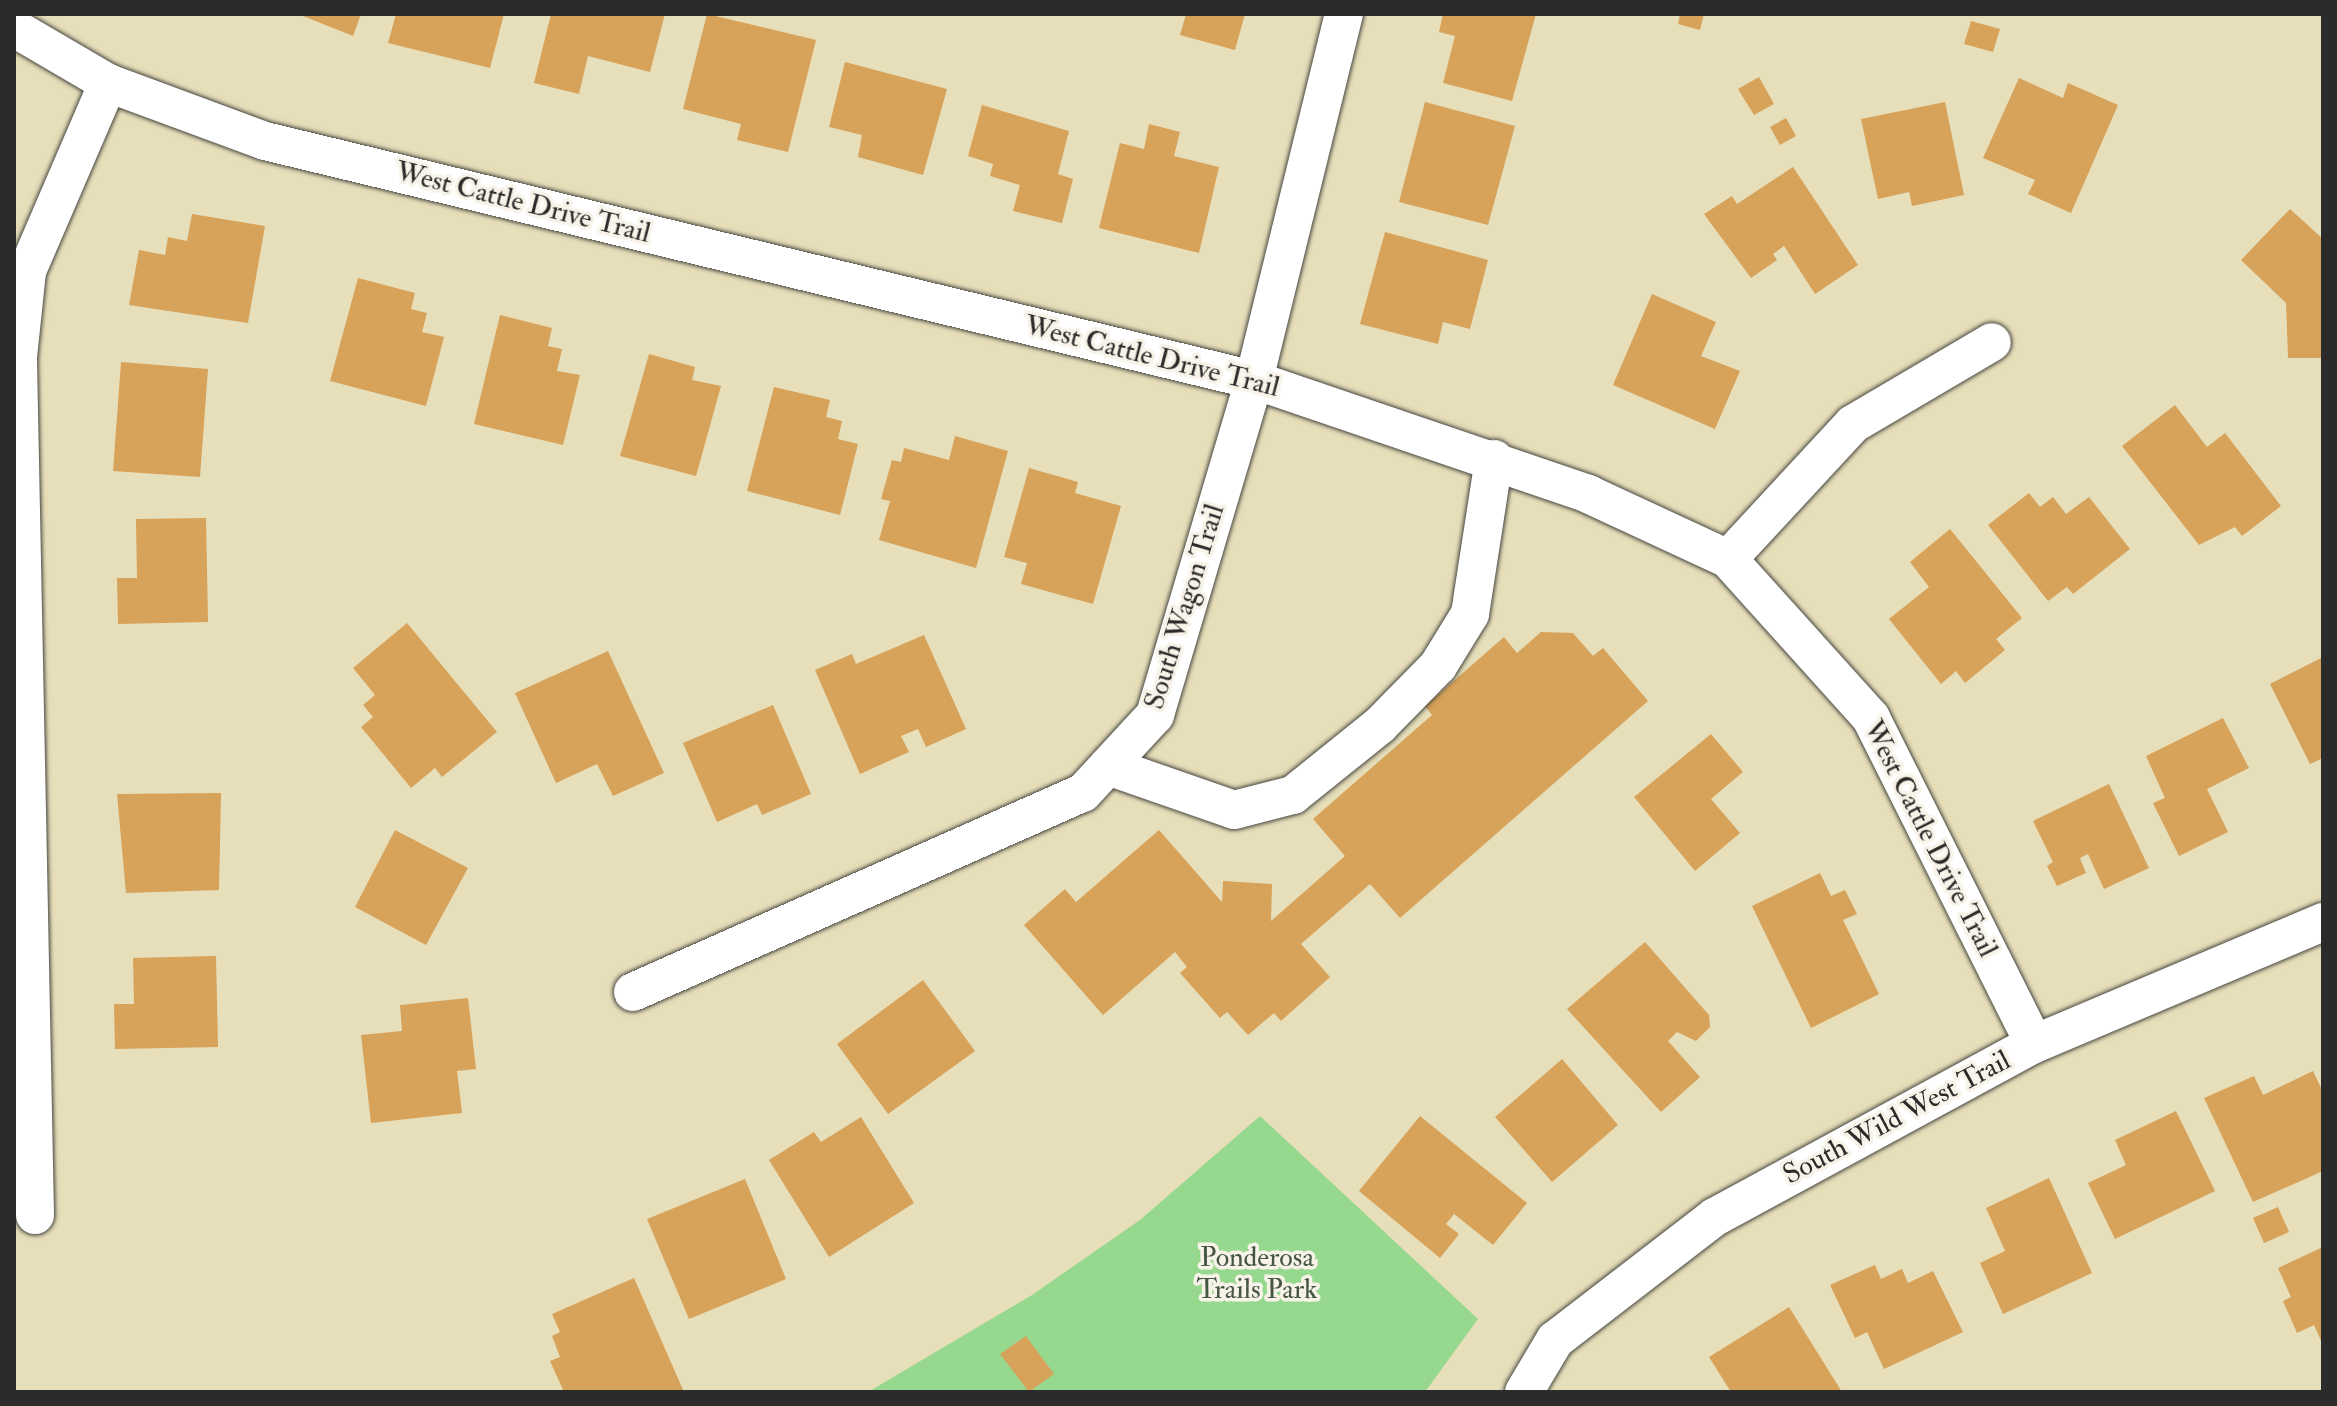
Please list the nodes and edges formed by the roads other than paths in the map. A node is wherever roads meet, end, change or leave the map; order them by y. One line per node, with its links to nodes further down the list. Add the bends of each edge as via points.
1 (1344, 14): 5 (street, South Wagon Trail)
2 (14, 28): 3 (street, West Cattle Drive Trail)
3 (108, 83): 5 (street, West Cattle Drive Trail, via 265,141); 12 (street, via 27,271 18,357)
4 (1992, 342): 7 (street, via 1853,424)
5 (1254, 380): 6 (street, West Cattle Drive Trail); 8 (street, South Wagon Trail, via 1155,715)
6 (1494, 459): 7 (street, West Cattle Drive Trail, via 1588,494); 8 (street, via 1470,614 1438,666 1380,725 1293,795 1234,810)
7 (1728, 559): 11 (street, West Cattle Drive Trail, via 1871,718)
8 (1108, 766): 10 (street, South Wagon Trail, via 1083,793)
9 (2323, 922): 11 (street, South Wild West Trail)
10 (633, 992)
11 (2034, 1044): 13 (street, South Wild West Trail, via 1715,1217 1555,1340)
12 (35, 1215)
13 (1524, 1392)

